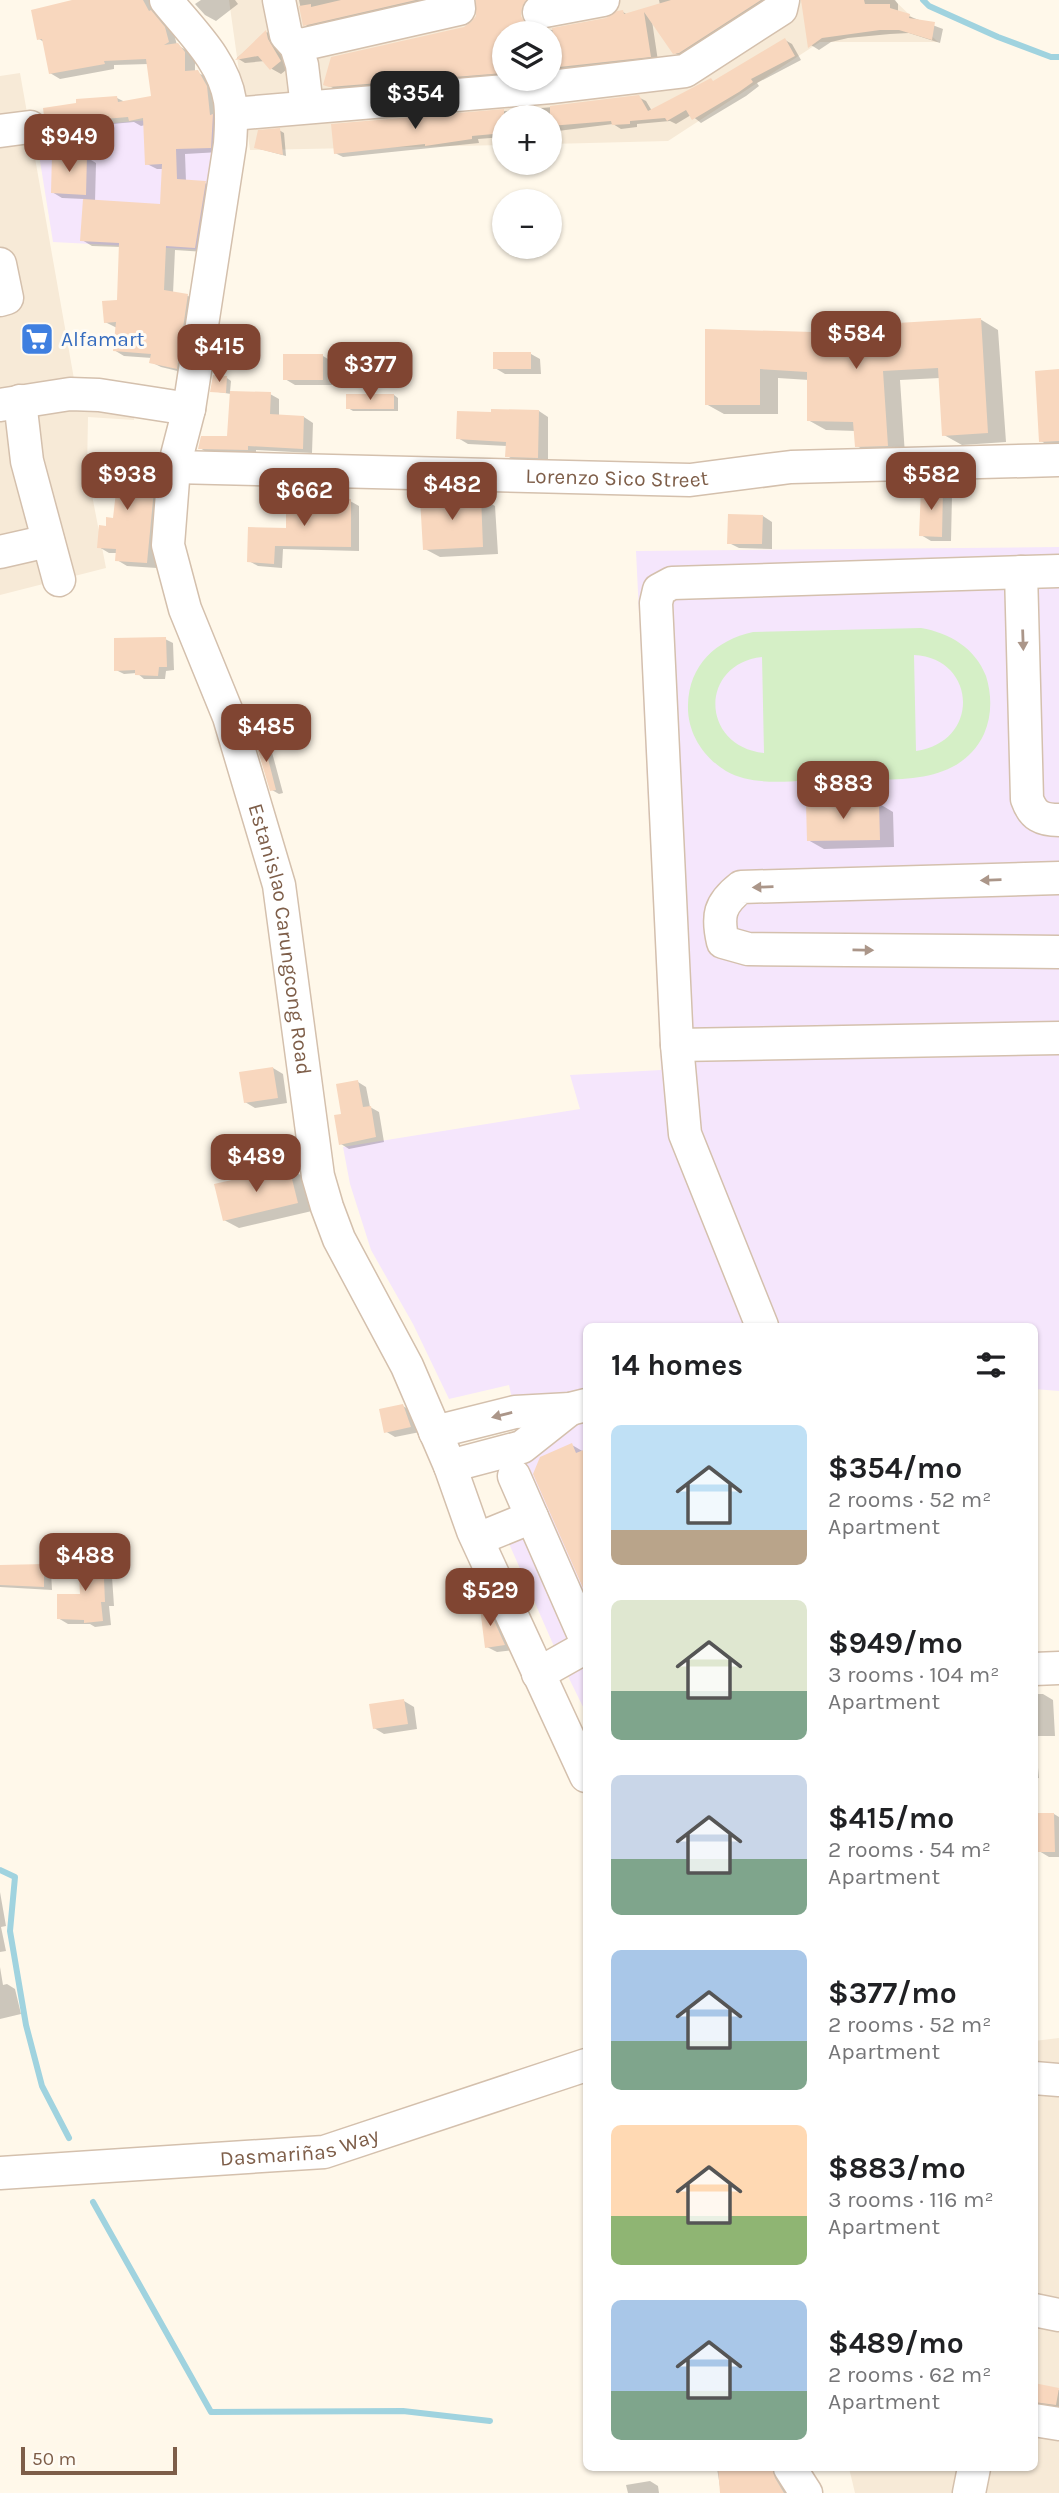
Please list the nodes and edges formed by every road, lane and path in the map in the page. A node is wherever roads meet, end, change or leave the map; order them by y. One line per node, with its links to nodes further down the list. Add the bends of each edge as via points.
1 (166, 0): 11 (street, Estanislao Carungcong Road, via 209,52 230,98)
2 (279, 0): 7 (street, via 286,35)
3 (458, 0): 7 (street, via 459,9)
4 (603, 0): 6 (street)
5 (783, 0): 8 (street, via 781,9 685,71)
6 (540, 15)
7 (296, 46): 10 (street)
8 (562, 81)
9 (492, 88): 10 (street)
10 (307, 107): 11 (street)
11 (232, 114): 15 (street, Estanislao Carungcong Road)
12 (0, 264): 13 (street, via 7,298)
13 (0, 300)
14 (10, 403): 15 (street, via 99,394); 17 (street)
15 (189, 410): 18 (street, Estanislao Carungcong Road)
16 (1059, 460): 18 (street, Lorenzo Sico Street, via 791,467 690,480)
17 (13, 464): 19 (street)
18 (174, 467): 31 (street, Estanislao Carungcong Road, via 168,545 185,609 229,717 279,885 318,1176 351,1263 407,1366)
19 (48, 541): 20 (street); 23 (street)
20 (0, 552)
21 (1059, 571): 22 (street)
22 (1021, 572): 24 (street, one-way to 24, via 1027,799 1038,816); 28 (street, via 672,583 659,590 656,603)
23 (59, 580)
24 (1059, 820)
25 (1059, 878): 26 (street, one-way to 26, via 741,887 725,900 718,923 723,942 748,949)
26 (1059, 952)
27 (1059, 1038): 28 (street)
28 (677, 1045): 29 (street, via 685,1134)
29 (761, 1323)
30 (578, 1407): 31 (street, one-way to 31, via 515,1412); 32 (street, via 522,1447)
31 (435, 1432): 32 (street, Estanislao Carungcong Road)
32 (450, 1466): 35 (street, Estanislao Carungcong Road)
33 (514, 1476): 34 (street)
34 (532, 1517): 35 (street); 36 (street)
35 (478, 1539): 40 (street, Estanislao Carungcong Road)
36 (583, 1633)
37 (583, 1649): 40 (street)
38 (1059, 1668): 39 (street)
39 (1038, 1669)
40 (538, 1674): 41 (street, Estanislao Carungcong Road)
41 (583, 1770)
42 (583, 2067): 45 (street, Dasmariñas Way, via 324,2152)
43 (1038, 2078): 44 (street)
44 (1059, 2080)
45 (0, 2173)
46 (1038, 2311): 47 (street)
47 (1059, 2315)
48 (1038, 2421): 49 (street)
49 (1059, 2424)
50 (973, 2471): 51 (street)
51 (969, 2493)

